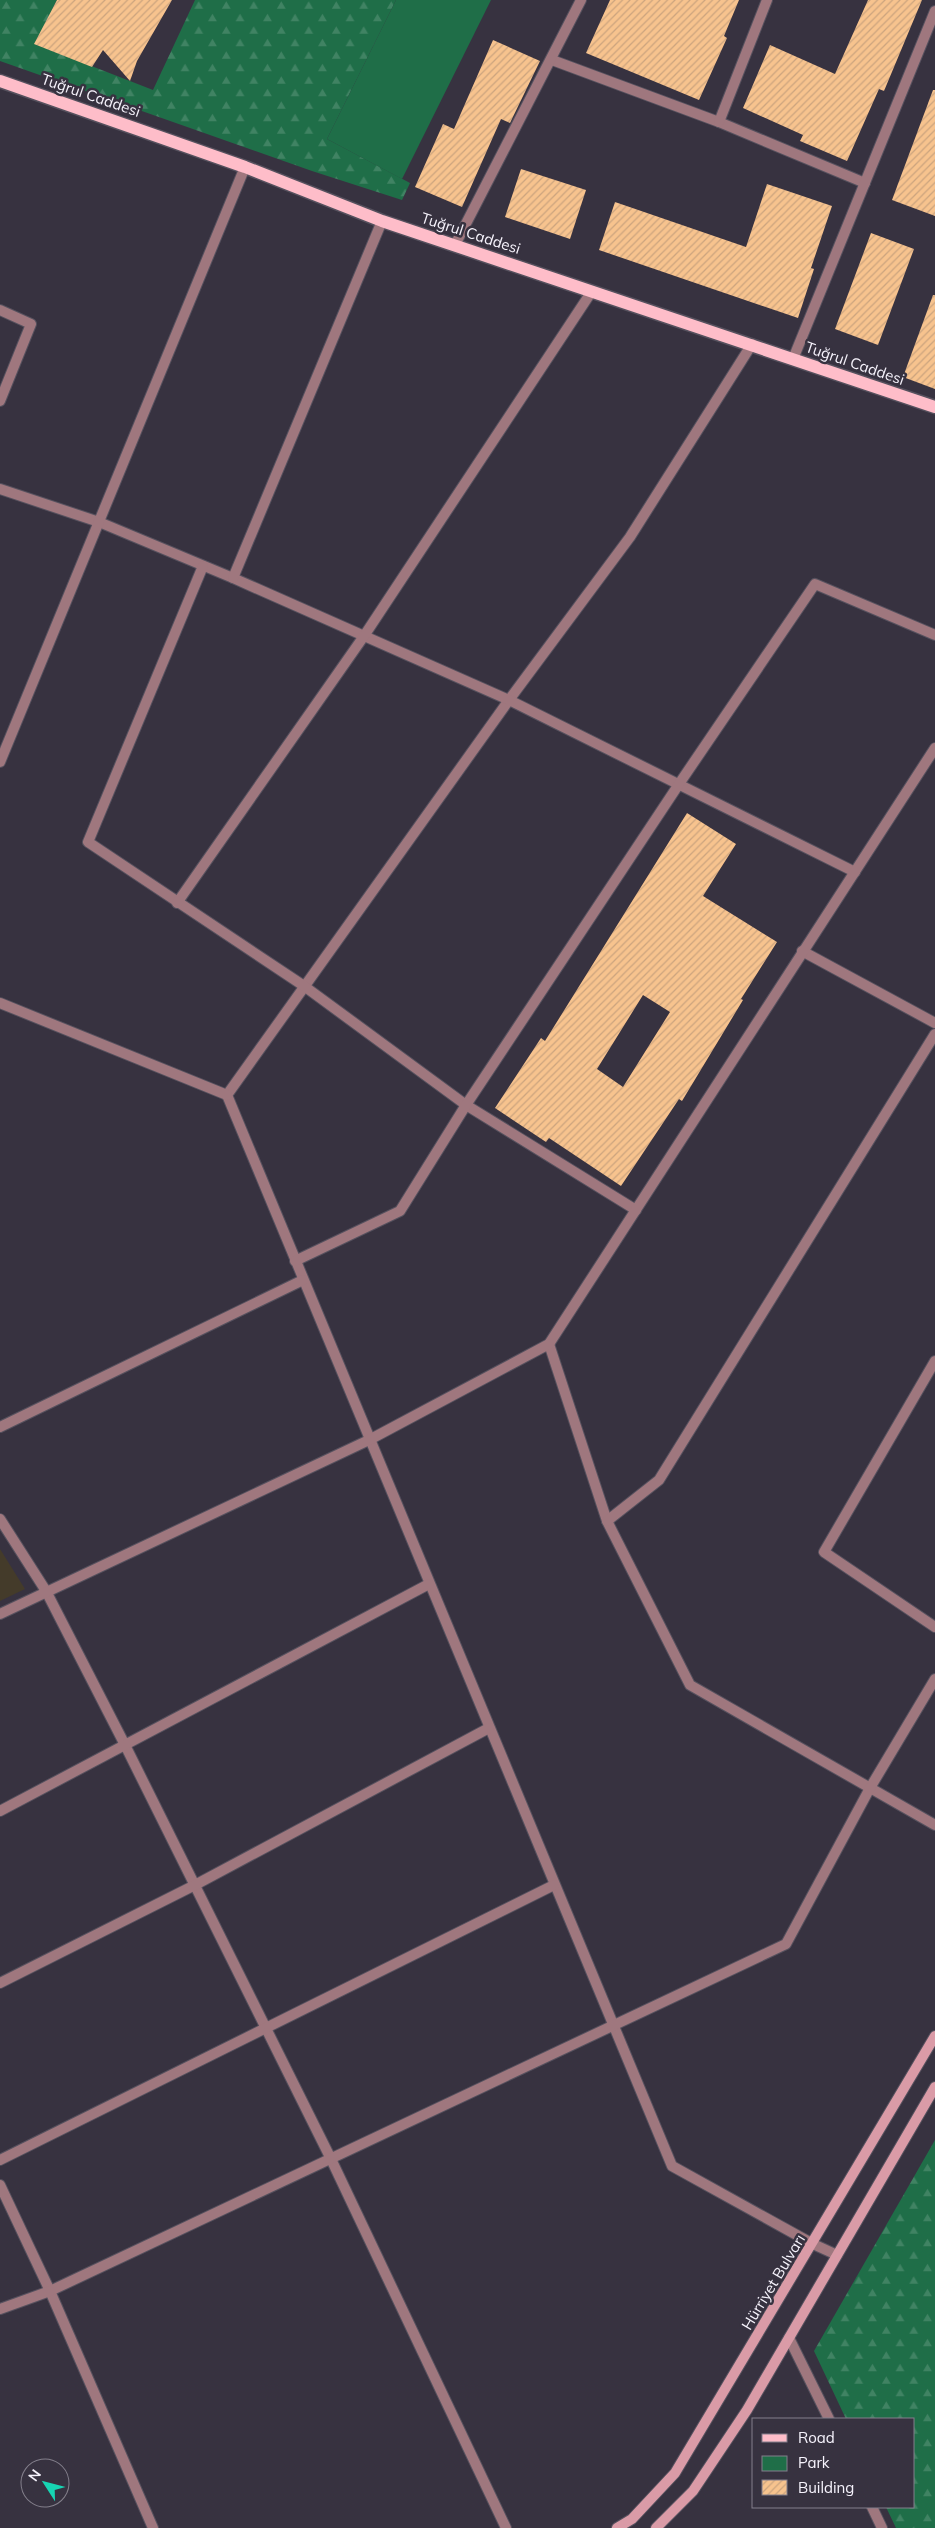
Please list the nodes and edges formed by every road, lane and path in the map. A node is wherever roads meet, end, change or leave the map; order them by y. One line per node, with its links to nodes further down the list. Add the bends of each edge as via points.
1 (581, 0): 4 (street)
2 (767, 0): 6 (street)
3 (935, 11): 8 (street)
4 (552, 60): 6 (street); 10 (street)
5 (0, 81): 7 (main road, Tuğrul Caddesi)
6 (719, 122): 8 (street)
7 (245, 167): 9 (main road, Tuğrul Caddesi); 18 (street)
8 (865, 183): 14 (street)
9 (382, 221): 10 (main road, Tuğrul Caddesi); 20 (street)
10 (455, 245): 11 (main road, Tuğrul Caddesi)
11 (592, 291): 13 (main road, Tuğrul Caddesi); 22 (street)
12 (0, 310): 15 (street, via 31,324)
13 (752, 344): 14 (main road, Tuğrul Caddesi); 23 (street, via 630,537)
14 (793, 359): 16 (main road, Tuğrul Caddesi)
15 (0, 401)
16 (935, 407)
17 (0, 489): 18 (street)
18 (99, 522): 19 (street); 25 (street)
19 (203, 566): 20 (street); 28 (street, via 88,842)
20 (233, 578): 22 (street)
21 (935, 635): 26 (street, via 816,584)
22 (364, 636): 23 (street); 28 (street)
23 (509, 700): 26 (street); 30 (street)
24 (935, 748): 27 (street)
25 (0, 762)
26 (679, 784): 27 (street); 35 (street)
27 (855, 872): 29 (street)
28 (177, 903): 30 (street)
29 (802, 951): 32 (street); 36 (street)
30 (304, 986): 34 (street); 35 (street)
31 (0, 1003): 34 (street)
32 (935, 1022)
33 (935, 1034): 44 (street, via 659,1480)
34 (227, 1094): 37 (street)
35 (466, 1105): 36 (street); 37 (street, via 400,1211)
36 (636, 1210): 39 (street)
37 (295, 1261): 38 (street)
38 (303, 1280): 41 (street); 42 (street)
39 (548, 1344): 42 (street); 44 (street)
40 (935, 1361): 48 (street, via 824,1552)
41 (0, 1427)
42 (369, 1440): 45 (street); 46 (street)
43 (0, 1519): 46 (street)
44 (607, 1521): 52 (street, via 690,1685)
45 (429, 1584): 50 (street); 51 (street)
46 (46, 1591): 47 (street); 51 (street)
47 (0, 1614)
48 (935, 1627)
49 (935, 1679): 52 (street)
50 (489, 1728): 55 (street); 56 (street)
51 (125, 1745): 53 (street); 55 (street)
52 (870, 1788): 54 (street); 58 (street, via 786,1944)
53 (0, 1811)
54 (935, 1825)
55 (195, 1885): 57 (street); 59 (street)
56 (554, 1885): 58 (street); 59 (street)
57 (0, 1983)
58 (614, 2026): 62 (street); 65 (street, via 672,2166)
59 (266, 2027): 62 (street); 63 (street)
60 (935, 2036): 65 (main road, Hürriyet Bulvarı)
61 (935, 2087): 66 (main road)
62 (332, 2159): 67 (street); 73 (street)
63 (0, 2160)
64 (0, 2185): 67 (street)
65 (812, 2244): 66 (street); 74 (main road, Hürriyet Bulvarı, via 675,2473 632,2519)
66 (837, 2255): 69 (main road)
67 (50, 2291): 68 (street); 72 (street)
68 (0, 2309)
69 (789, 2338): 70 (street); 75 (main road, via 747,2410 693,2490)
70 (829, 2418)
71 (872, 2508): 76 (street)
72 (153, 2528)
73 (506, 2528)
74 (617, 2528)
75 (656, 2528)
76 (882, 2528)

